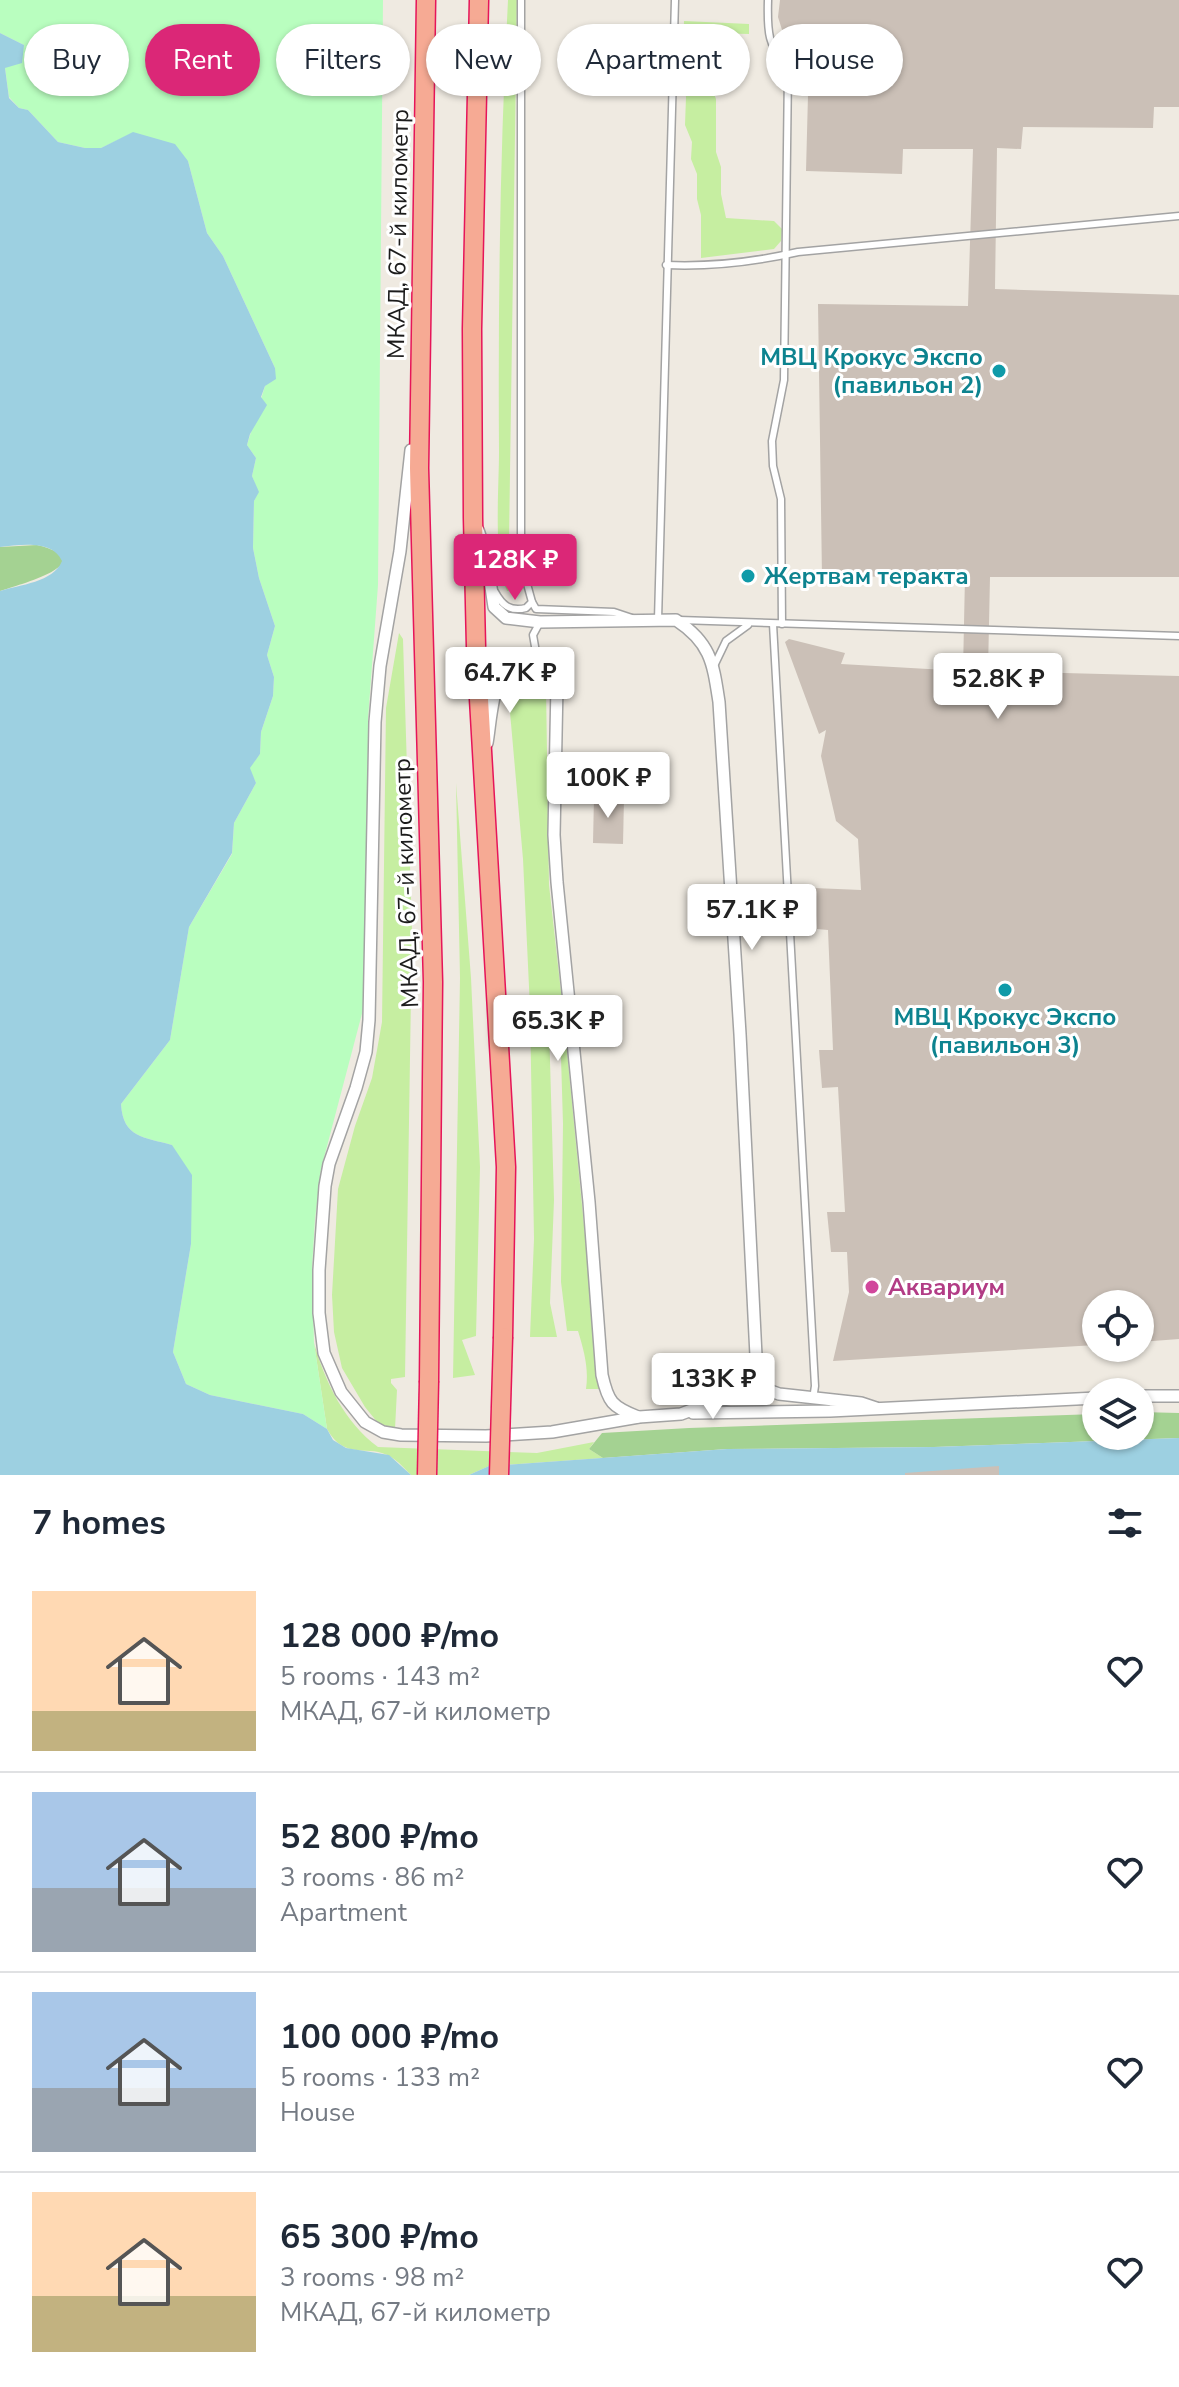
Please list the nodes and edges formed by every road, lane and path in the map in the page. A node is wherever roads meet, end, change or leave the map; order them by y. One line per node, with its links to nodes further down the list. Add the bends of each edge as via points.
1 (426, 0): 9 (highway, МКАД, 67-й километр)
2 (479, 0): 10 (highway)
3 (521, 0): 12 (lane, via 521,562)
4 (675, 0): 8 (lane)
5 (768, 0): 7 (lane, via 768,35 788,71)
6 (1179, 216): 7 (lane)
7 (785, 255): 8 (lane, via 702,267); 19 (lane, via 784,380 772,441 781,499)
8 (666, 265): 14 (lane)
9 (420, 349): 31 (street, via 408,486 375,722 369,1020 362,1064 325,1186 321,1342 341,1392 365,1422 383,1432 486,1436 552,1432); 32 (highway, МКАД, 67-й километр, bridge, via 420,562 433,982)
10 (473, 518): 11 (street); 23 (highway)
11 (490, 582): 12 (lane, via 507,607 521,610); 15 (street, via 499,614)
12 (532, 602): 16 (lane, via 540,610 614,612)
13 (676, 620): 14 (street); 17 (lane); 22 (street, via 693,631)
14 (658, 621): 16 (street)
15 (540, 622): 16 (street); 21 (lane, via 533,635)
16 (639, 622)
17 (759, 623): 18 (lane); 22 (lane, via 734,633)
18 (773, 624): 19 (lane); 27 (lane)
19 (782, 624): 20 (lane)
20 (1179, 636)
21 (537, 658): 23 (street, via 514,659 501,672); 31 (street, via 552,670 557,685 557,882 602,1375 609,1399)
22 (714, 666): 24 (street)
23 (484, 763): 33 (highway, bridge, via 506,1167)
24 (757, 1376): 27 (street, via 768,1390); 30 (street, via 739,1396)
25 (1154, 1396): 26 (street)
26 (1179, 1396)
27 (813, 1399): 29 (street)
28 (1082, 1399): 29 (street)
29 (876, 1408): 30 (street)
30 (681, 1414): 31 (street)
31 (639, 1417)
32 (427, 1475)
33 (499, 1475)

